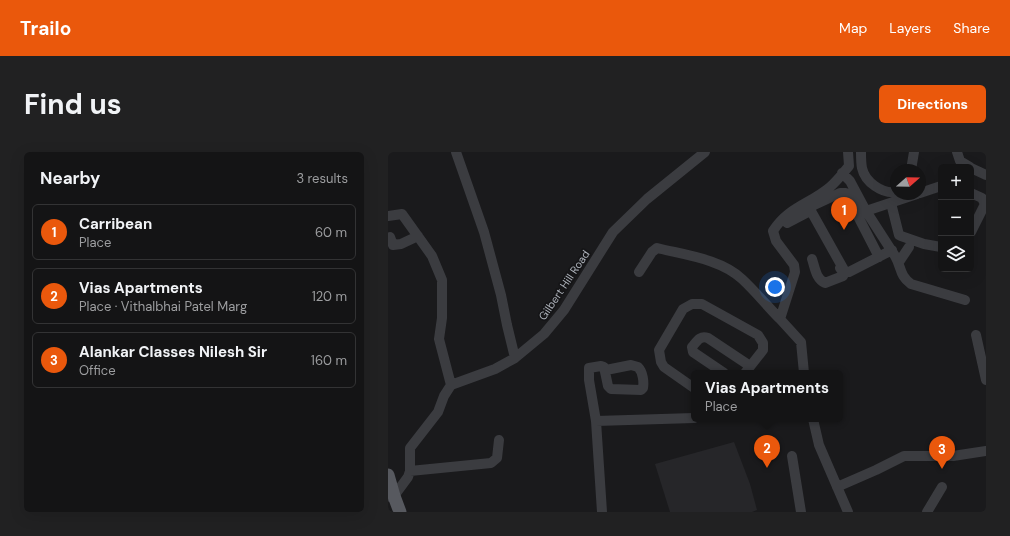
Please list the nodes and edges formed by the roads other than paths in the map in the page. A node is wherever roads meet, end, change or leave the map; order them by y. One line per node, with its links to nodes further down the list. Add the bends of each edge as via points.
1 (456, 152): 35 (street, via 484,232)
2 (705, 152): 35 (street, Gilbert Hill Road, via 647,199 613,232 564,310 544,334)
3 (848, 152): 10 (street, via 849,166)
4 (861, 152): 14 (street, via 862,169 871,183)
5 (914, 152): 7 (street)
6 (957, 152): 8 (street, via 960,161)
7 (912, 164)
8 (965, 164)
9 (974, 169): 11 (street)
10 (842, 173): 18 (street); 19 (street, via 850,181)
11 (986, 175)
12 (938, 187): 13 (street)
13 (926, 191)
14 (890, 192)
15 (974, 194): 22 (street, via 982,198 985,204)
16 (900, 200): 17 (street)
17 (891, 203): 19 (street); 25 (street, via 900,236)
18 (806, 208): 21 (street); 29 (street, via 844,276 825,283 818,276); 33 (street, via 779,221 773,231 776,241 794,265 795,272)
19 (866, 211): 27 (street)
20 (388, 216): 23 (street, via 402,214)
21 (787, 223)
22 (974, 226)
23 (418, 236): 24 (street, via 402,244 393,244 390,237); 42 (street, via 432,256 442,280 439,339)
24 (388, 238)
25 (938, 246)
26 (909, 247): 30 (street)
27 (892, 250): 28 (street); 30 (street)
28 (879, 257): 28 (street, via 846,272 811,211 812,206 840,193 846,193)
29 (812, 260)
30 (899, 262): 32 (street, via 902,275 911,284)
31 (639, 272): 33 (street, via 657,248 717,263 742,278)
32 (965, 300)
33 (780, 319): 40 (street, via 801,342)
34 (976, 335): 41 (street)
35 (515, 358): 42 (street, Gilbert Hill Road, via 495,369)
36 (606, 370): 45 (street, via 603,366 589,368)
37 (720, 370): 38 (street, via 693,352 692,347 699,338 708,338)
38 (746, 370)
39 (748, 370): 43 (street, via 763,350 763,342 758,335 697,303 683,309 659,350 664,367)
40 (804, 370)
41 (986, 380)
42 (451, 384): 50 (street, via 438,412 410,448)
43 (691, 386)
44 (691, 418): 45 (street)
45 (596, 420): 55 (street)
46 (814, 422): 52 (street, via 819,445)
47 (499, 440): 50 (street, via 497,458 491,463)
48 (986, 451): 52 (street, via 953,456 904,456)
49 (792, 456): 56 (street)
50 (410, 471): 54 (street)
51 (388, 475): 54 (main road)
52 (837, 487): 57 (street)
53 (942, 487): 58 (street)
54 (397, 505)
55 (602, 512)
56 (801, 512)
57 (848, 512)
58 (927, 512)

